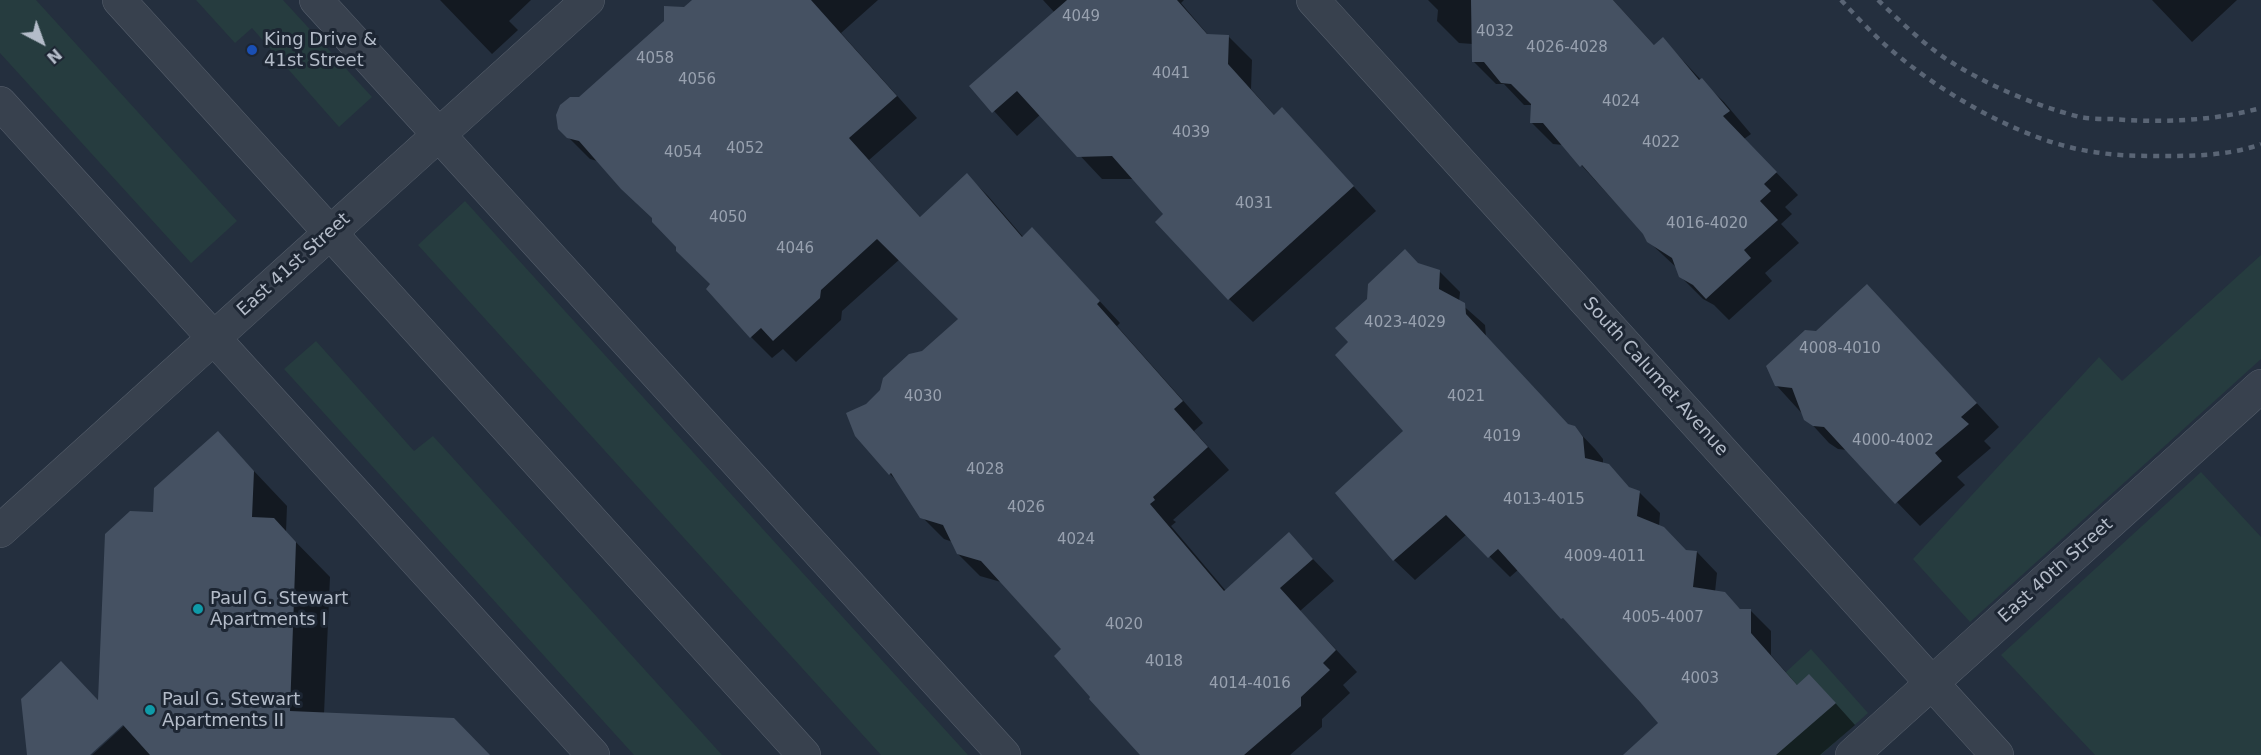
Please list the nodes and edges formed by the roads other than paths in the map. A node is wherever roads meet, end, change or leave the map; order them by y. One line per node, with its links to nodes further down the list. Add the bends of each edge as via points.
1 (119, 0): 7 (street)
2 (316, 0): 6 (street)
3 (588, 0): 6 (street, East 41st Street)
4 (1313, 0): 11 (street, South Calumet Avenue)
5 (0, 103): 8 (street)
6 (438, 134): 7 (street, East 41st Street); 14 (street)
7 (329, 233): 8 (street, East 41st Street); 13 (street)
8 (214, 338): 10 (street, East 41st Street); 12 (street)
9 (2261, 386): 11 (street, East 40th Street)
10 (0, 531)
11 (1932, 683): 15 (street, East 40th Street); 16 (street, South Calumet Avenue)
12 (593, 755)
13 (804, 755)
14 (1004, 755)
15 (1852, 755)
16 (1997, 755)

